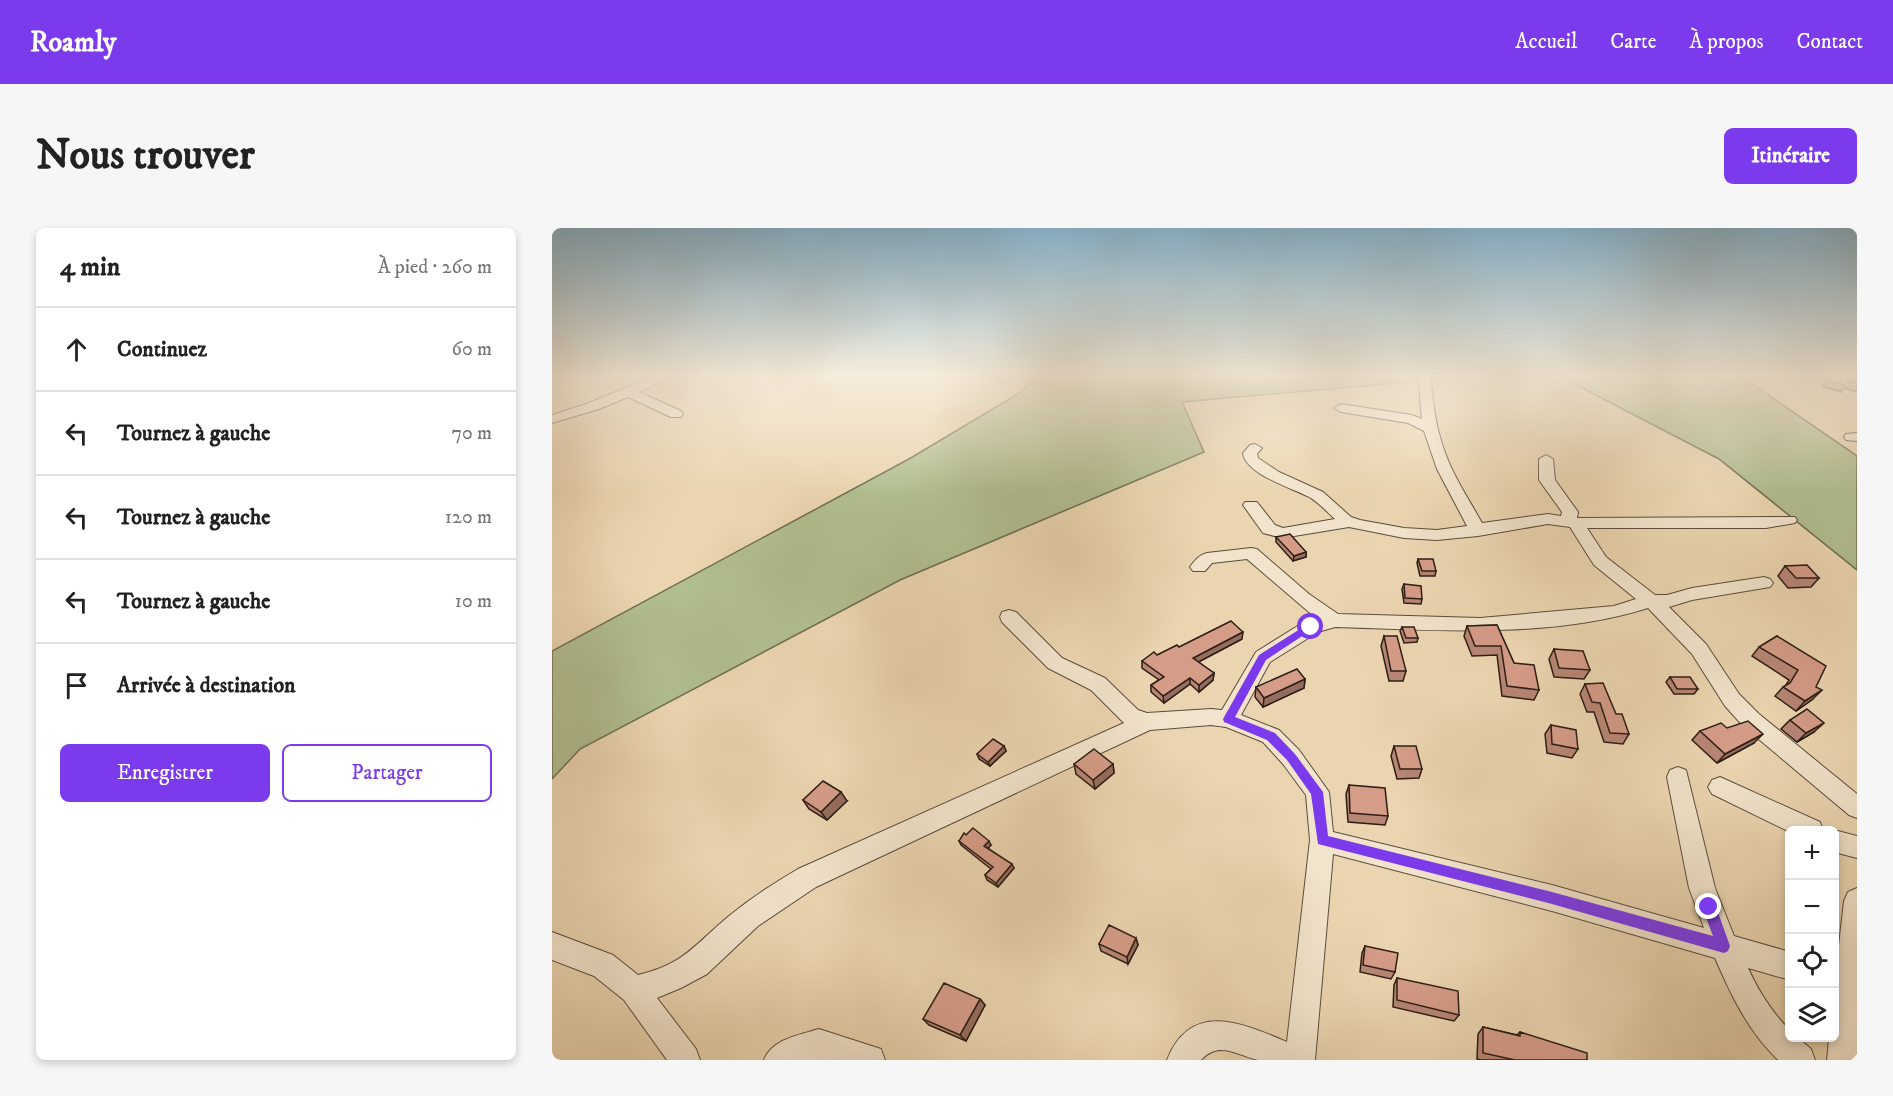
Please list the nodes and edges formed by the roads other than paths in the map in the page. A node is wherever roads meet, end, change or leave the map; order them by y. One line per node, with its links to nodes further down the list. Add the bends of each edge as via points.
1 (569, 414): 4 (street)
2 (1379, 414): 5 (street, via 1413,419)
3 (1429, 414): 5 (street)
4 (552, 419)
5 (1431, 429): 12 (street, via 1444,469)
6 (1255, 448): 10 (street, via 1250,453 1251,460 1317,495)
7 (1546, 459): 11 (street, via 1547,480 1570,512)
8 (1251, 505): 10 (street, via 1269,529 1282,533)
9 (1789, 520): 11 (street)
10 (1349, 522): 12 (street, via 1404,534)
11 (1572, 522): 12 (street, via 1548,519); 15 (street, via 1600,561)
12 (1478, 531)
13 (1199, 567): 17 (street, via 1207,558 1251,553 1320,614)
14 (1764, 583): 15 (street, via 1692,594 1667,602)
15 (1651, 601): 17 (street, via 1616,612 1480,625); 22 (street, via 1699,649 1741,710)
16 (1009, 617): 19 (street, via 1055,663 1098,684 1130,716)
17 (1335, 620): 18 (street, via 1311,627 1263,657)
18 (1228, 719): 19 (street); 24 (street, via 1271,736 1291,757 1317,792)
19 (1147, 722): 32 (street, via 807,878 773,897 680,975)
20 (1678, 777): 29 (street, via 1702,888)
21 (1720, 788): 23 (street)
22 (1857, 808)
23 (1800, 826)
24 (1323, 840): 29 (street); 38 (street)
25 (1839, 842): 26 (street)
26 (1857, 847)
27 (1857, 902): 31 (street)
28 (552, 946): 32 (street, via 603,965)
29 (1724, 946): 30 (street); 39 (street, via 1744,992 1769,1031)
30 (1785, 964)
31 (1842, 983): 40 (street)
32 (634, 990): 33 (street)
33 (685, 1060)
34 (779, 1060): 35 (street, via 819,1044)
35 (870, 1060)
36 (1182, 1060): 37 (street, via 1193,1045 1209,1036 1228,1035)
37 (1295, 1060)
38 (1300, 1060)
39 (1800, 1060)
40 (1842, 1060)

